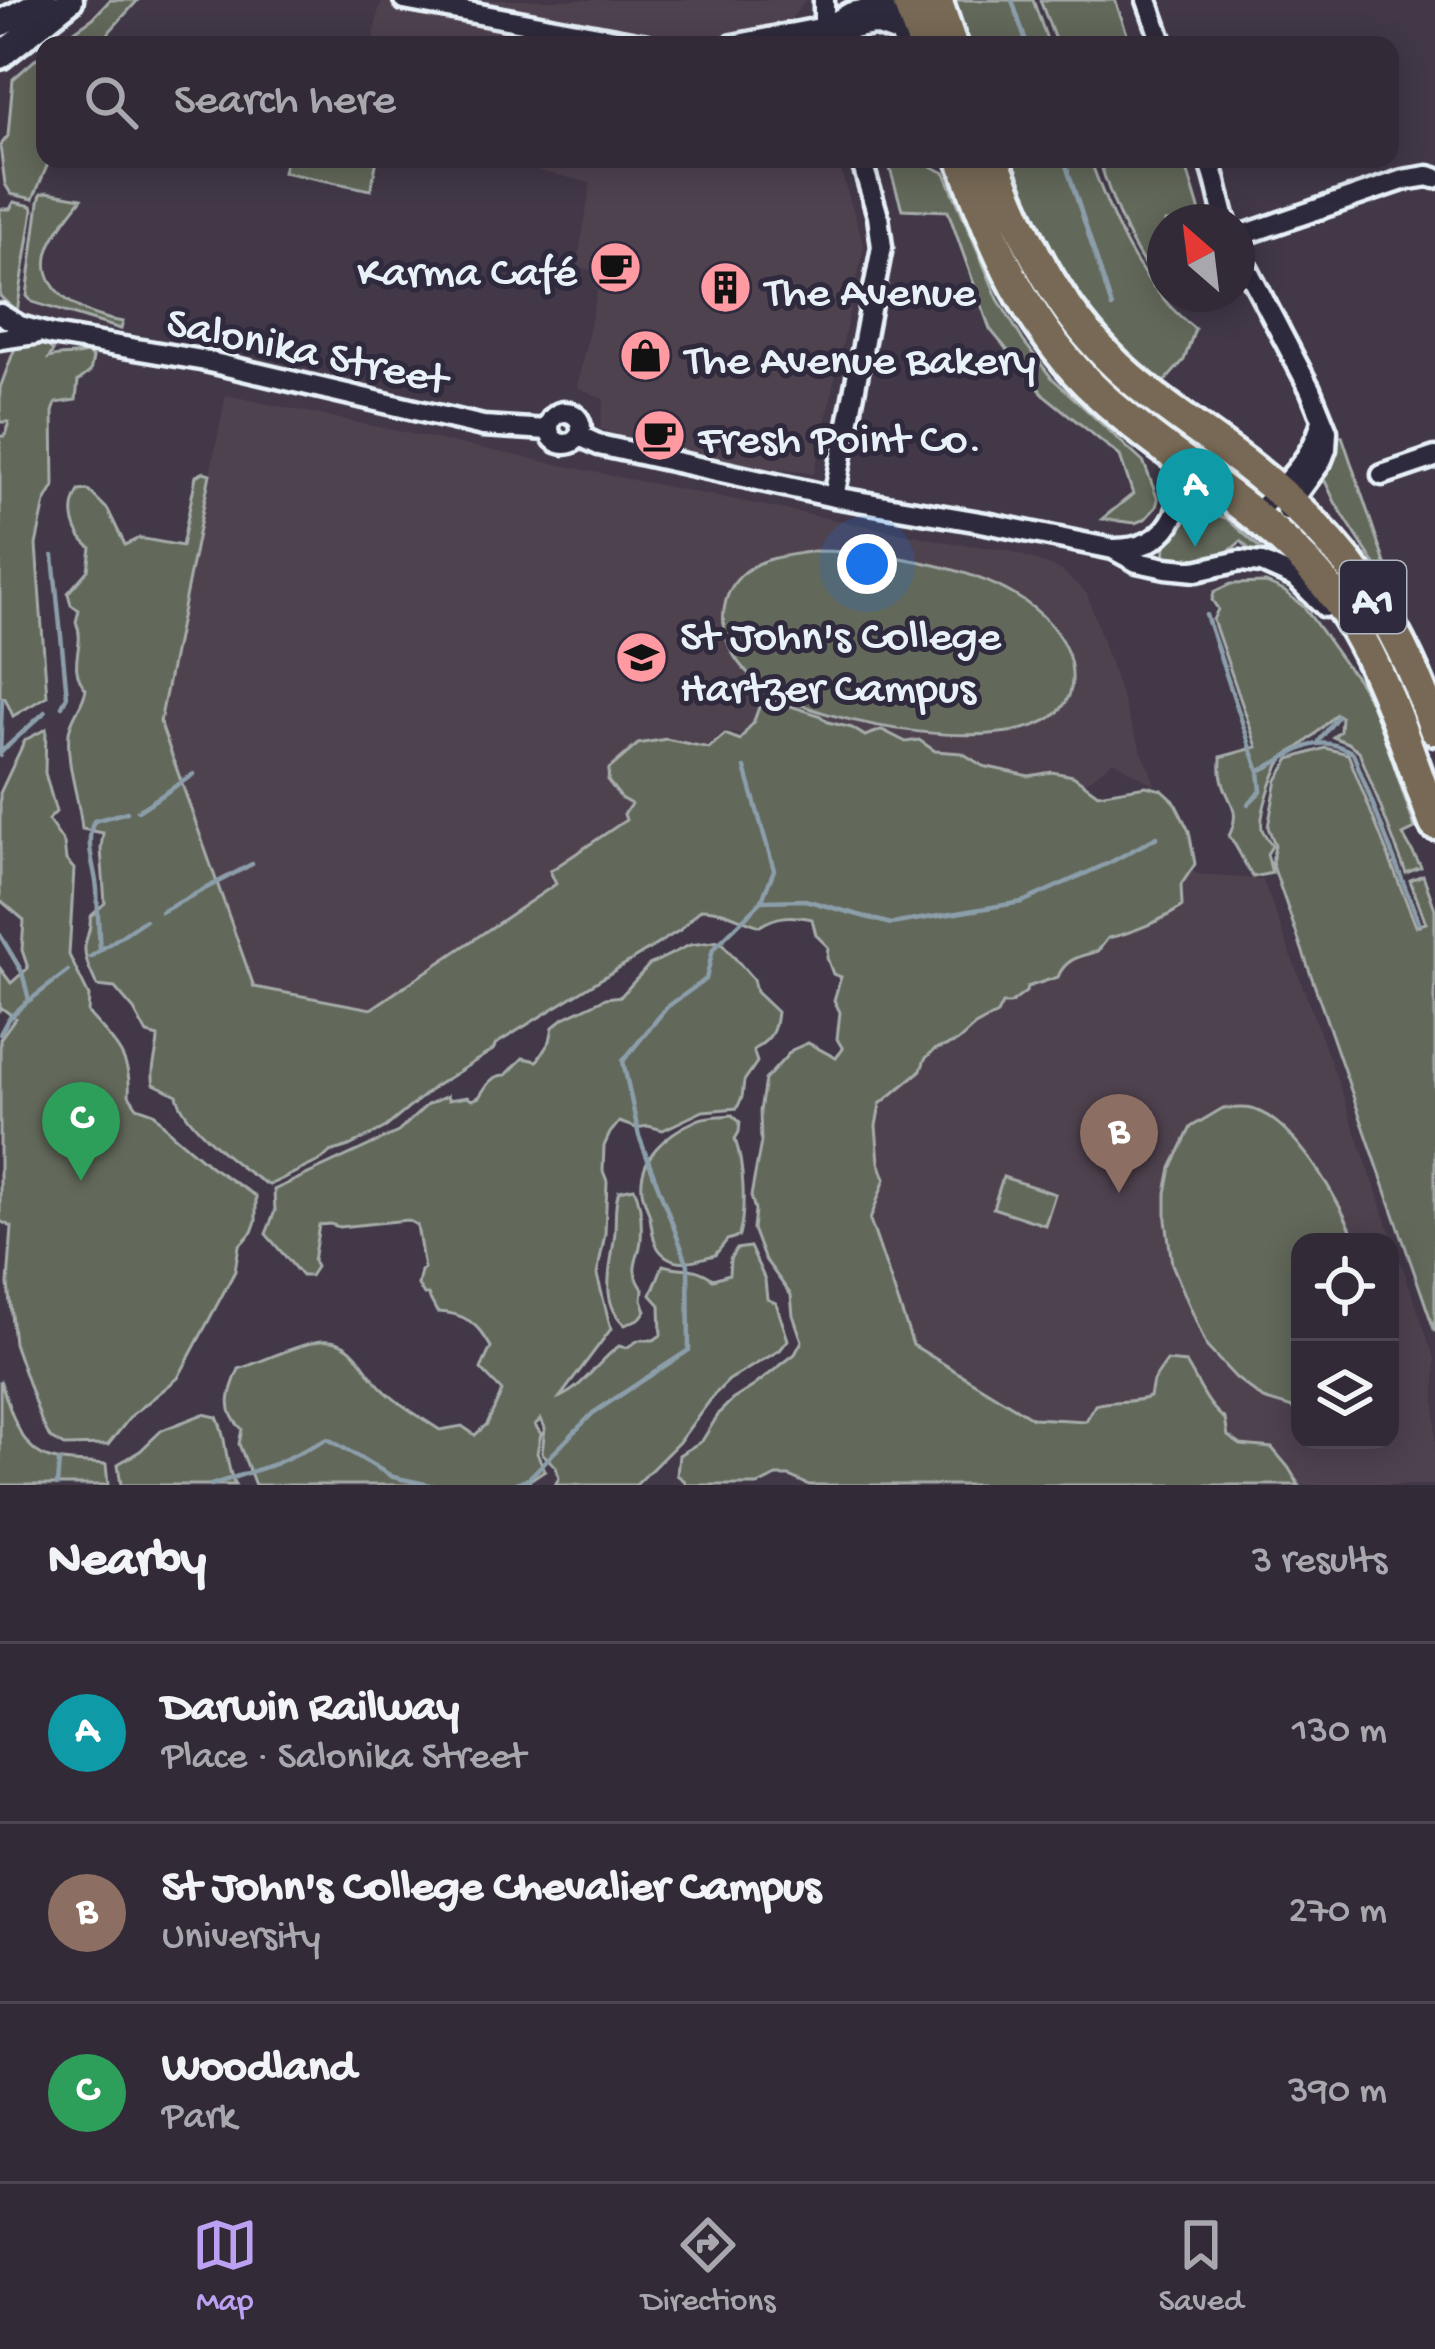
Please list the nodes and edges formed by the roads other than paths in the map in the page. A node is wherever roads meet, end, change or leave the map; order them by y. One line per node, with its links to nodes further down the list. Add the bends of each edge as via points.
1 (44, 0): 7 (street)
2 (70, 0): 14 (street)
3 (404, 0): 8 (street)
4 (824, 0): 9 (street)
5 (1148, 0): 13 (street)
6 (919, 15): 10 (street, via 851,11); 11 (street); 12 (highway)
7 (0, 24)
8 (598, 36)
9 (828, 36)
10 (830, 36)
11 (834, 36)
12 (941, 36)
13 (1160, 36)
14 (0, 56)
15 (864, 168): 30 (street, via 882,247)
16 (964, 168): 27 (highway, A1, via 1039,327 1101,396)
17 (997, 168): 29 (highway, A1, via 1046,276 1089,336 1147,393)
18 (1212, 168): 20 (street)
19 (1435, 178): 21 (street, via 1403,180)
20 (1220, 204)
21 (1255, 231)
22 (1255, 284): 29 (street, via 1321,423)
23 (0, 314): 24 (street, Salonika Street)
24 (52, 335): 25 (street, Salonika Street); 30 (street, Salonika Street, via 201,360 483,426 548,430 557,412 568,411 582,426 580,436 599,445)
25 (0, 339)
26 (1435, 457): 28 (street)
27 (1181, 459): 31 (highway, A1); 32 (street, via 1184,487 1169,525 1147,542)
28 (1382, 476)
29 (1285, 496): 31 (street); 34 (highway, A1, via 1367,587)
30 (834, 497): 32 (street)
31 (1263, 520): 33 (highway, A1, via 1327,586)
32 (1113, 549): 33 (street, via 1189,571 1251,561 1288,572)
33 (1374, 666): 35 (highway, A1)
34 (1435, 729)
35 (1435, 824)

